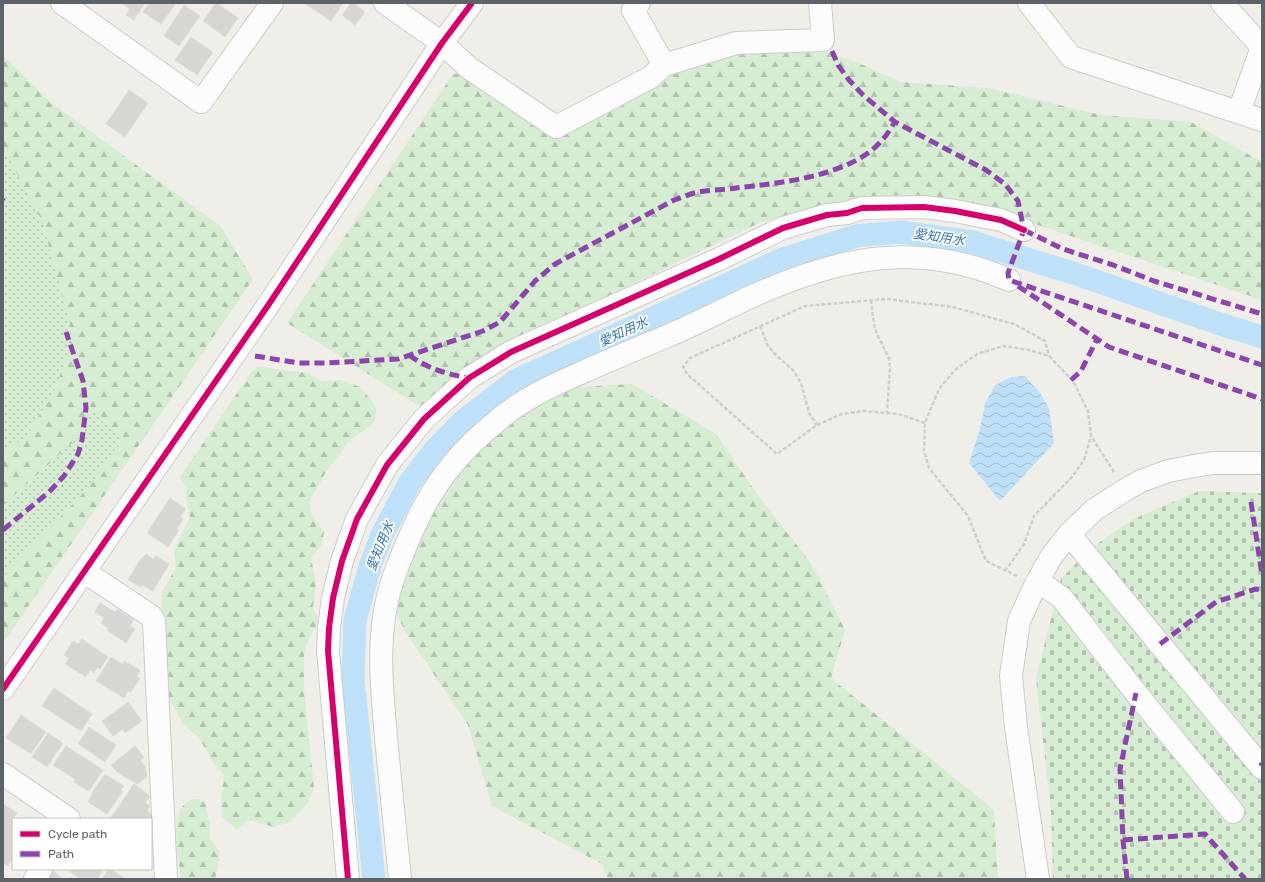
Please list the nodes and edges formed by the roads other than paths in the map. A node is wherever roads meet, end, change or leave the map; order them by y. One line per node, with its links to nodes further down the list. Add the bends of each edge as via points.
1 (62, 3): 2 (street, via 201,102)
2 (272, 3)
3 (386, 3): 9 (street)
4 (472, 3): 9 (street)
5 (639, 3): 10 (street, via 633,10)
6 (820, 3): 10 (street, via 823,40 736,43)
7 (1029, 3): 11 (street, via 1071,57)
8 (1222, 3): 11 (street, via 1262,47)
9 (442, 43): 10 (street, via 470,68 556,127 651,77); 17 (street, via 269,304)
10 (664, 65)
11 (1239, 112): 12 (street)
12 (1262, 120)
13 (1024, 230): 27 (street, via 1001,220 924,207 862,208 783,228 511,352 469,378 424,419 387,465 360,514 342,561 333,598 328,651)
14 (1009, 280): 28 (street, via 992,272 929,257 872,258 807,273 555,384 523,401 498,419 466,450 440,480 409,538 396,572 381,637 381,674)
15 (1262, 463): 16 (street, via 1213,463 1168,471 1125,490 1094,510)
16 (1069, 534): 18 (street, via 1051,557); 20 (street)
17 (85, 572): 19 (street); 25 (street, via 151,616 154,622)
18 (1037, 583): 22 (street, via 1062,598); 29 (street, via 1019,622 1011,676)
19 (3, 689)
20 (1262, 768)
21 (3, 774): 23 (street)
22 (1233, 812)
23 (68, 818)
24 (40, 870): 26 (street)
25 (161, 874)
26 (35, 879)
27 (348, 879)
28 (400, 879)
29 (1038, 879)

